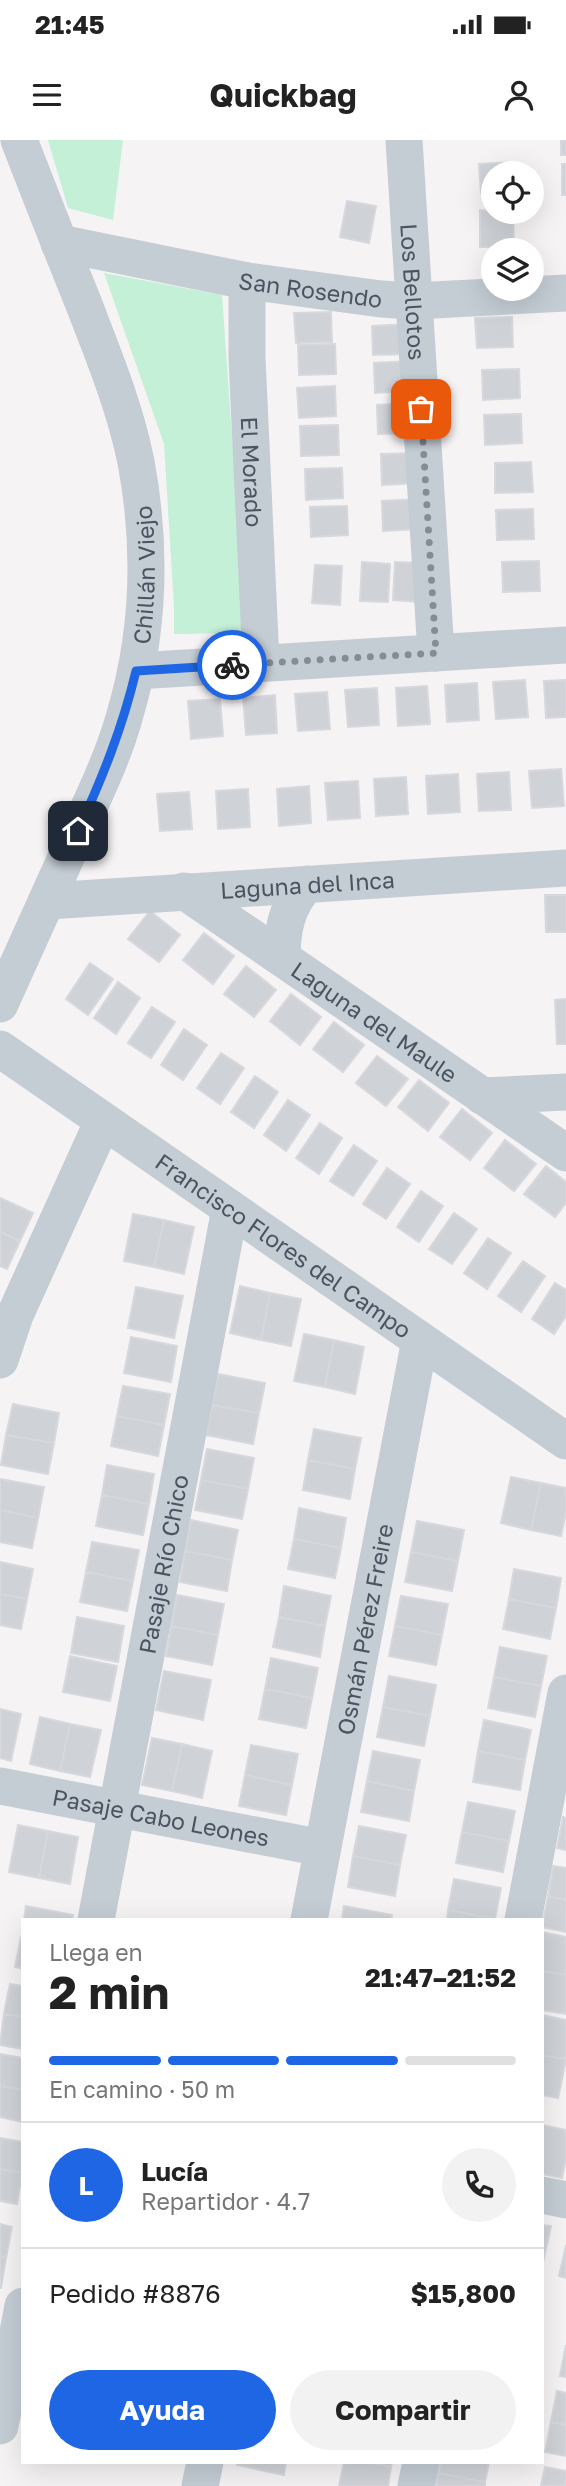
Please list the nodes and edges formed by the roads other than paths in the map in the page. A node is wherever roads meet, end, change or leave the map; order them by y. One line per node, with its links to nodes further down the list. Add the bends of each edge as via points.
1 (19, 140): 3 (street, Chillán Viejo)
2 (404, 140): 6 (street, Los Bellotos)
3 (59, 243): 4 (street, San Rosendo); 10 (street, Chillán Viejo, via 110,370 136,461 147,585)
4 (247, 281): 6 (street, San Rosendo); 9 (street, El Morado)
5 (566, 293): 6 (street, San Rosendo)
6 (414, 300): 8 (street, Los Bellotos)
7 (566, 645): 8 (street)
8 (436, 653): 9 (street)
9 (261, 663): 10 (street)
10 (136, 671): 14 (street, Chillán Viejo, via 109,761)
11 (566, 868): 12 (street, Laguna del Inca)
12 (307, 884): 13 (street, Laguna del Inca); 15 (street, via 297,894 285,923)
13 (184, 891): 14 (street, Laguna del Inca); 15 (street, Laguna del Maule)
14 (47, 901): 16 (street, Chillán Viejo)
15 (282, 958): 19 (street, Laguna del Maule)
16 (0, 1004)
17 (0, 1049): 20 (street, Francisco Flores del Campo)
18 (566, 1091): 19 (street)
19 (482, 1096): 21 (street, Laguna del Maule)
20 (103, 1121): 22 (street, Francisco Flores del Campo); 24 (street, via 15,1315)
21 (566, 1153)
22 (230, 1209): 23 (street, Francisco Flores del Campo); 28 (street, Pasaje Río Chico)
23 (419, 1340): 25 (street, Francisco Flores del Campo); 29 (street, Osmán Pérez Freire)
24 (0, 1360)
25 (566, 1441)
26 (566, 1693): 32 (street)
27 (0, 1786): 28 (street, Pasaje Cabo Leones)
28 (117, 1808): 29 (street, Pasaje Cabo Leones); 30 (street, Pasaje Río Chico)
29 (323, 1848): 31 (street, Osmán Pérez Freire)
30 (96, 1918)
31 (309, 1918)
32 (523, 1918)
33 (544, 2195): 34 (street)
34 (566, 2200)
35 (21, 2316): 36 (street)
36 (0, 2426)
37 (205, 2464): 39 (street)
38 (421, 2464): 40 (street)
39 (200, 2486)
40 (416, 2486)

